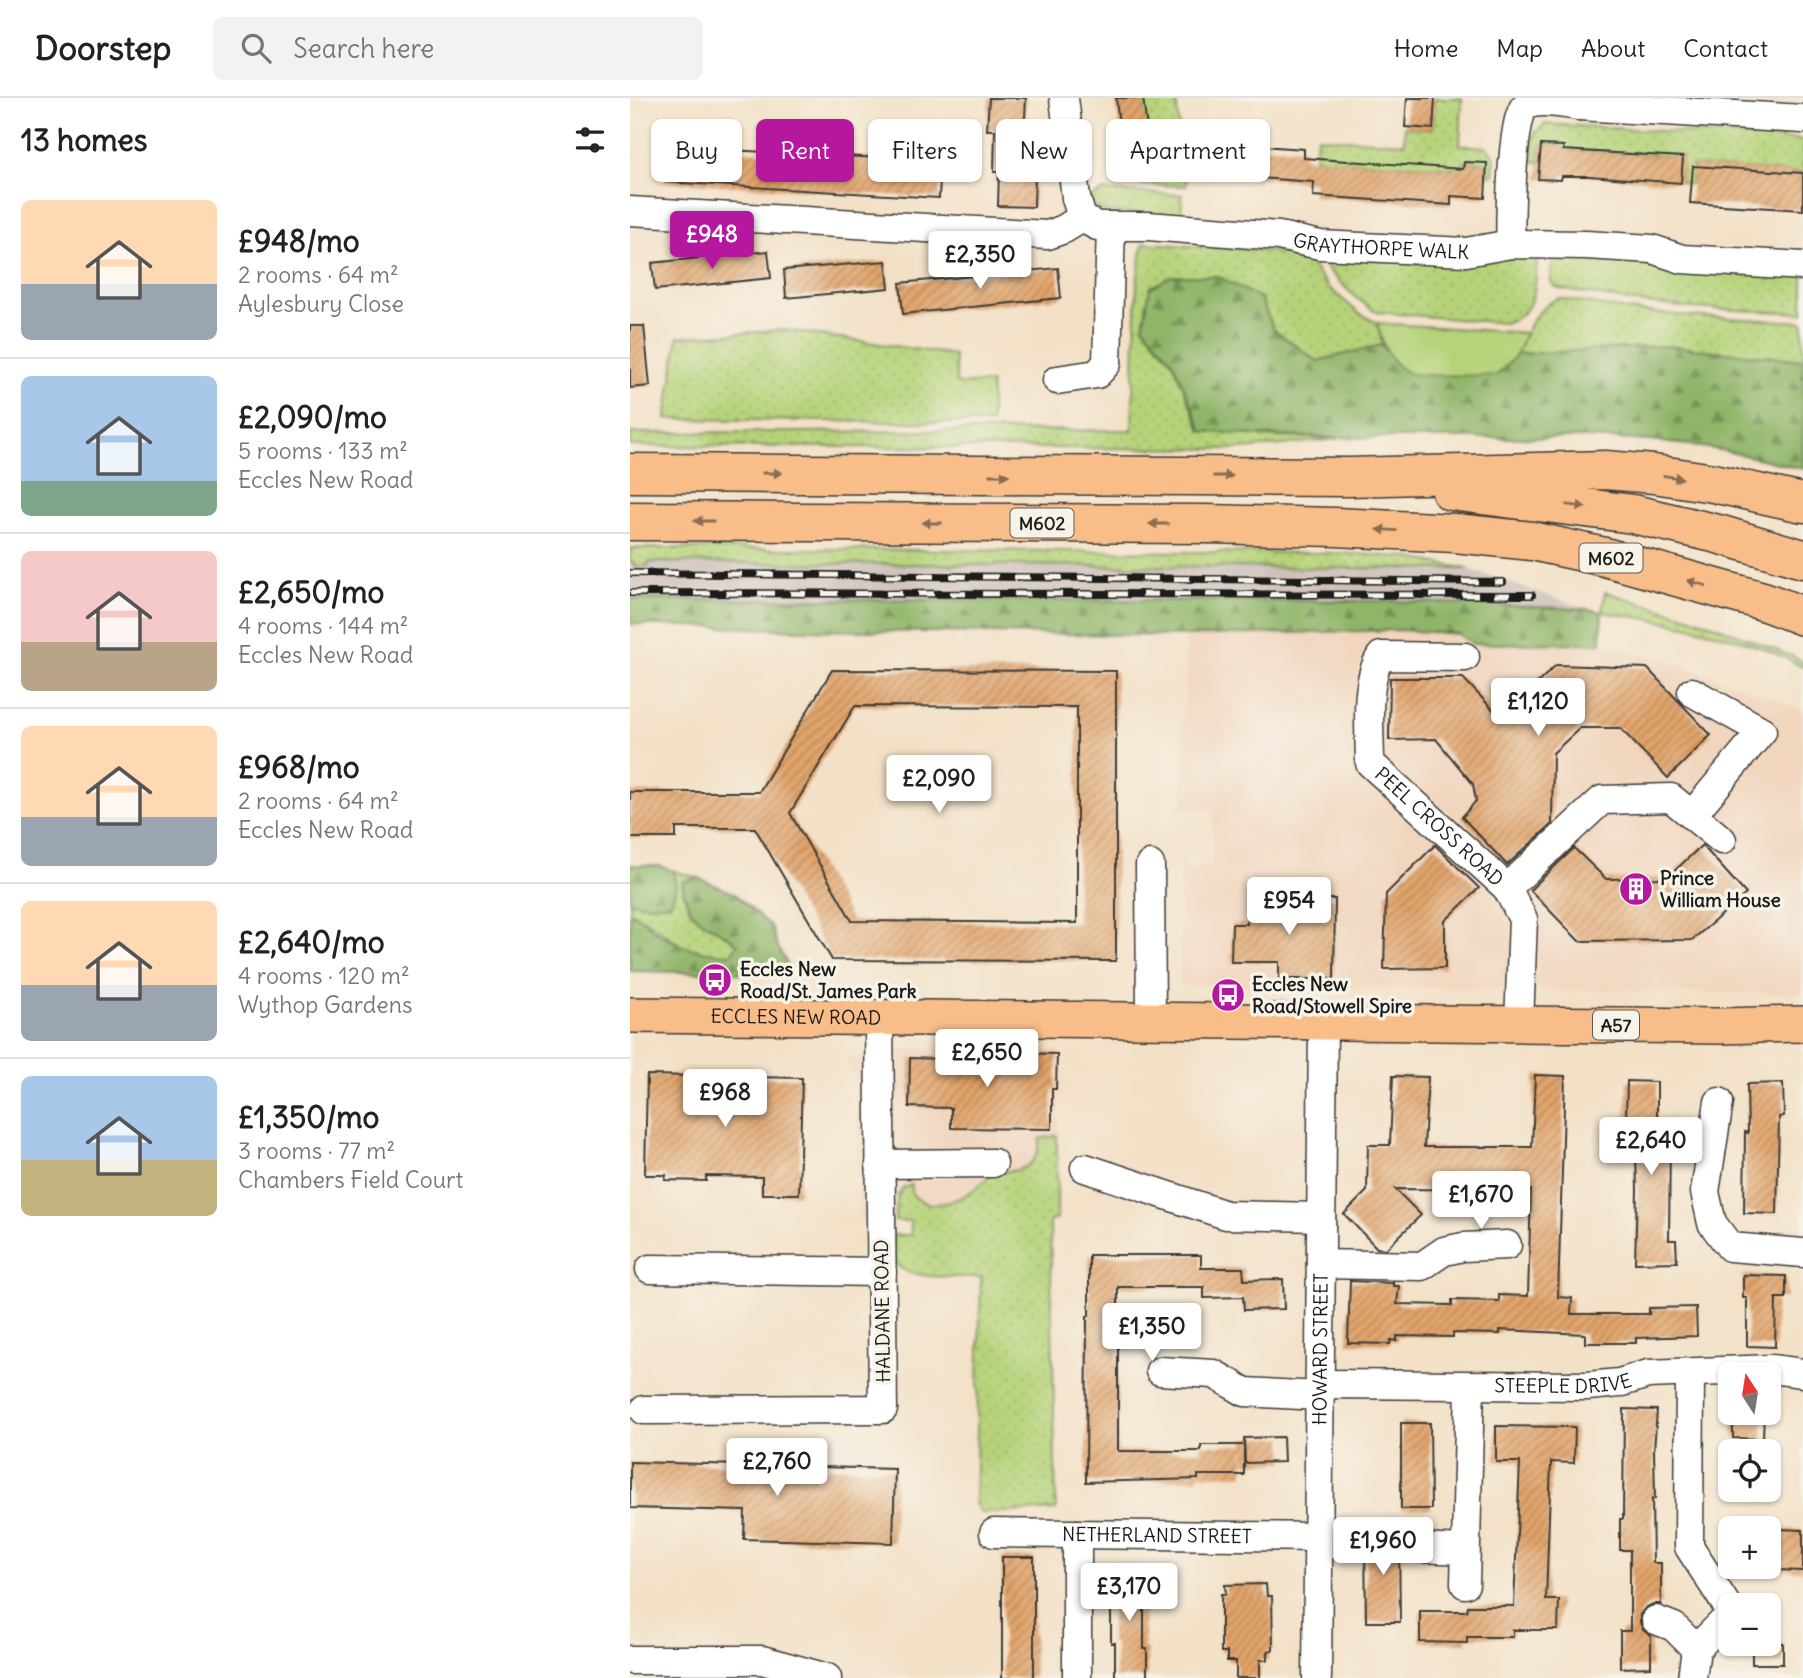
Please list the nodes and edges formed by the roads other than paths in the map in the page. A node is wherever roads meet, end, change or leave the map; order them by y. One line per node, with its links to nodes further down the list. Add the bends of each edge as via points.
1 (1064, 98): 5 (street)
2 (1579, 102): 3 (street); 7 (street, via 1527,104 1520,111)
3 (1803, 119)
4 (630, 211): 5 (street, via 1048,235)
5 (1082, 218): 6 (street, GRAYTHORPE WALK, via 1097,226)
6 (1111, 226): 7 (street, GRAYTHORPE WALK, via 1279,236 1333,246 1466,252); 9 (street, via 1107,363 1097,374)
7 (1511, 244): 8 (street, GRAYTHORPE WALK, via 1652,249 1682,259)
8 (1803, 266)
9 (1057, 380)
10 (630, 472): 11 (highway, M602, one-way to 11)
11 (1349, 477): 12 (highway, M602, one-way to 12, via 1605,470 1713,483); 14 (highway, M602, one-way to 14, via 1633,514)
12 (1803, 503)
13 (630, 521): 15 (highway, M602, one-way to 13, via 1605,557 1532,541 1455,533 1219,524)
14 (1803, 559)
15 (1763, 601): 16 (highway, M602); 17 (highway, M602)
16 (1803, 616)
17 (1803, 629)
18 (1465, 657): 23 (street, PEEL CROSS ROAD, via 1381,656 1373,667 1370,763)
19 (1692, 692): 20 (street, via 1762,731)
20 (1692, 815): 21 (street, PEEL CROSS ROAD); 23 (street, PEEL CROSS ROAD, via 1671,798 1602,800)
21 (1722, 840)
22 (1150, 865): 26 (street)
23 (1507, 888): 28 (street, PEEL CROSS ROAD, via 1523,919)
24 (630, 1015): 25 (main road, ECCLES NEW ROAD / A57)
25 (879, 1017): 26 (main road, ECCLES NEW ROAD / A57); 32 (street, HALDANE ROAD)
26 (1150, 1020): 27 (main road, ECCLES NEW ROAD / A57)
27 (1323, 1021): 28 (main road, ECCLES NEW ROAD / A57); 34 (street, HOWARD STREET)
28 (1519, 1024): 29 (main road, ECCLES NEW ROAD / A57)
29 (1803, 1024)
30 (1719, 1102): 36 (street, via 1705,1192 1712,1223 1730,1247)
31 (993, 1163): 32 (street)
32 (880, 1164): 39 (street, HALDANE ROAD)
33 (1086, 1168): 34 (street, via 1226,1215)
34 (1321, 1217): 37 (street, HOWARD STREET)
35 (1507, 1245): 37 (street, via 1444,1251 1422,1266)
36 (1803, 1253)
37 (1321, 1264): 44 (street, HOWARD STREET)
38 (650, 1269): 39 (street)
39 (882, 1272): 45 (street, HALDANE ROAD, via 883,1409)
40 (1160, 1371): 44 (street, STEEPLE DRIVE, via 1214,1374 1245,1392)
41 (1803, 1373): 42 (street, STEEPLE DRIVE, via 1771,1369)
42 (1690, 1374): 43 (street, STEEPLE DRIVE, via 1648,1374 1588,1386); 52 (street, via 1689,1547)
43 (1470, 1386): 44 (street, STEEPLE DRIVE); 50 (street)
44 (1320, 1390): 48 (street, HOWARD STREET)
45 (645, 1410)
46 (994, 1533): 47 (street, NETHERLAND STREET)
47 (1077, 1534): 48 (street, NETHERLAND STREET); 59 (street)
48 (1318, 1537): 60 (street, HOWARD STREET)
49 (1417, 1548): 50 (street)
50 (1465, 1550): 51 (street)
51 (1465, 1584)
52 (1718, 1593)
53 (1656, 1620): 55 (street, via 1674,1628)
54 (1718, 1626): 55 (street)
55 (1696, 1649): 61 (street)
56 (630, 1660): 57 (street)
57 (677, 1670): 58 (street, via 762,1660)
58 (827, 1678)
59 (1077, 1678)
60 (1317, 1678)
61 (1692, 1678)

